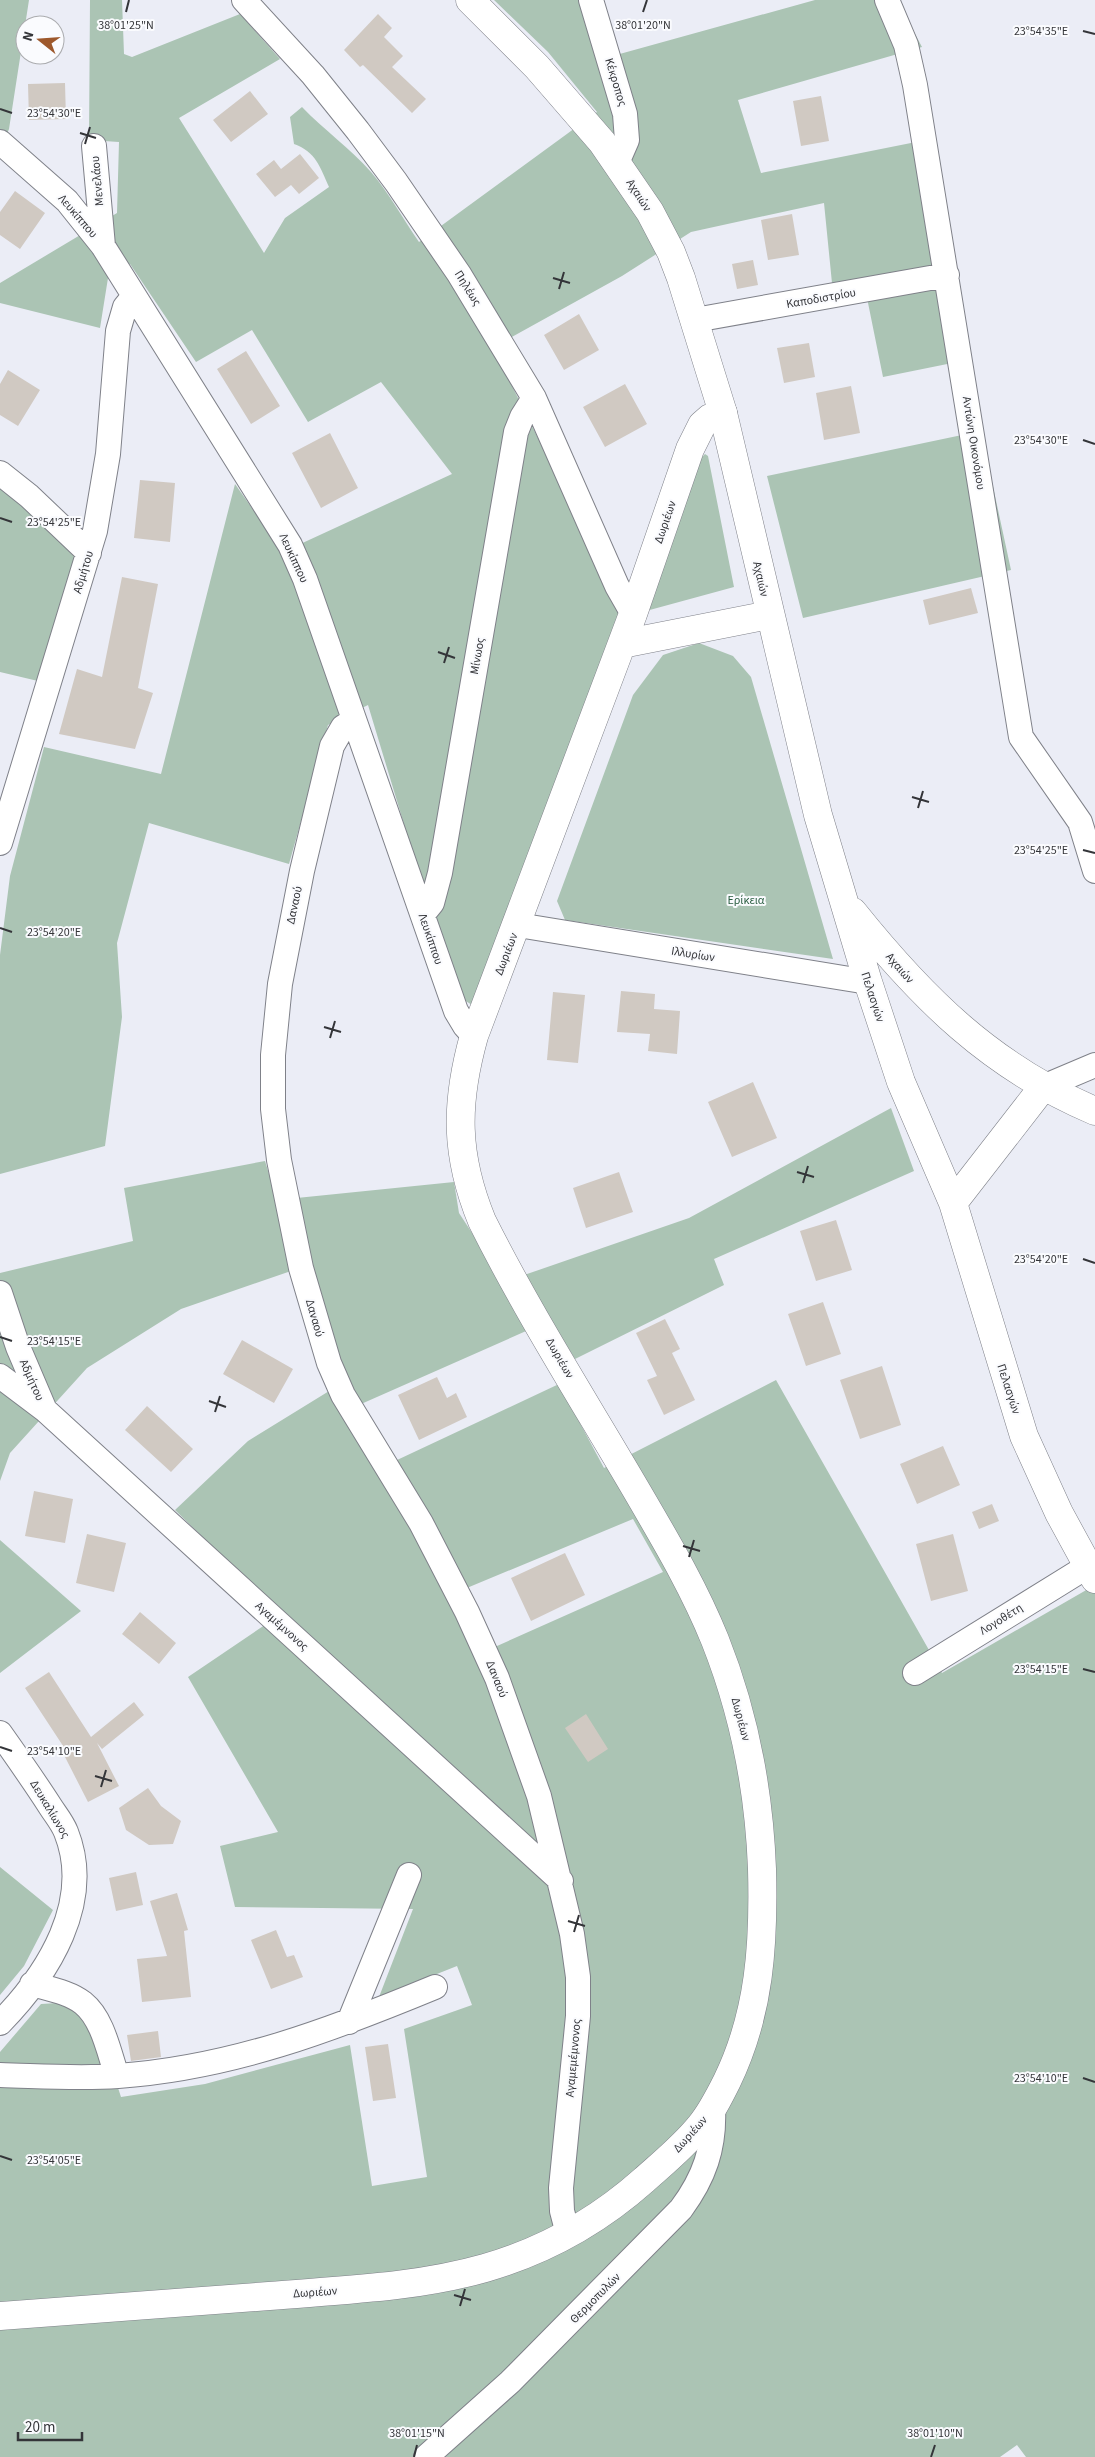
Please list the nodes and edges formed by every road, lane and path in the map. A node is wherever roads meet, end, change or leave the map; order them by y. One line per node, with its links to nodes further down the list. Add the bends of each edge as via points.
1 (244, 0): 12 (street, Πηλέως, via 313,75 396,182 459,274)
2 (470, 0): 7 (street, Αχαιών, via 537,67)
3 (591, 0): 7 (street, Κέκροπος, via 626,114 627,140)
4 (887, 0): 9 (street, Αντώνη Οικονόμου, via 909,57)
5 (0, 142): 8 (street, Λευκίππου, via 67,201)
6 (94, 146): 8 (street, Μενελάου)
7 (617, 163): 11 (street, Αχαιών, via 663,236)
8 (103, 246): 10 (street, Λευκίππου)
9 (947, 275): 11 (street, Καποδιστρίου); 21 (street, Αντώνη Οικονόμου, via 1021,737 1080,822)
10 (134, 296): 15 (street, Αδμήτου, via 125,307 118,331 106,472); 19 (street, Λευκίππου, via 290,546)
11 (695, 320): 13 (street, Αχαιών)
12 (534, 398): 16 (street, Πηλέως, via 617,586); 23 (street, Μίνωος, via 516,432 440,872 432,903)
13 (723, 413): 16 (street, Δωριέων, via 702,425 693,443); 17 (street, Αχαιών)
14 (0, 473): 15 (street)
15 (89, 553): 20 (street, Αδμήτου)
16 (634, 614): 18 (street, Δωριέων)
17 (769, 615): 18 (street); 22 (street, Αχαιών, via 818,815)
18 (622, 644): 24 (street, Δωριέων)
19 (354, 720): 23 (street, Λευκίππου); 38 (street, Δαναού, via 343,727 332,746 302,870 280,984 273,1055 273,1109 279,1160 295,1245 329,1363 344,1396 441,1558 485,1649 531,1769)
20 (0, 843)
21 (1095, 871)
22 (844, 901): 25 (street, Πελασγών); 28 (street, Αχαιών, via 910,980 957,1026 1011,1068)
23 (423, 914): 26 (street, Λευκίππου, via 456,1011)
24 (518, 925): 25 (street, Ιλλυρίων); 26 (street, Δωριέων)
25 (868, 982): 30 (street, Πελασγών, via 901,1082)
26 (474, 1036): 45 (street, Δωριέων, via 464,1079 460,1122 462,1159 473,1200 492,1242 689,1582 720,1654 745,1734 761,1855 761,1961 754,2004 740,2050)
27 (1095, 1066): 28 (street)
28 (1043, 1086): 29 (street, Αχαιών); 30 (street)
29 (1095, 1111)
30 (953, 1203): 34 (street, Πελασγών, via 1024,1436 1059,1513)
31 (0, 1293): 33 (street, Αδμήτου, via 18,1347)
32 (0, 1376): 33 (street, Αγαμέμνονος)
33 (45, 1410): 38 (street, Αγαμέμνονος)
34 (1091, 1572): 35 (street, Λογοθέτη)
35 (915, 1673)
36 (0, 1733): 39 (street, Δευκαλίωνος, via 65,1829 73,1857 74,1885 68,1919 53,1954)
37 (409, 1875): 41 (street)
38 (560, 1881): 46 (street, Αγαμεμέμνονος, via 576,1960 578,1996 561,2188)
39 (32, 1984): 42 (street, Δευκαλίωνος); 44 (street, via 83,2002 96,2016)
40 (435, 1987): 41 (street)
41 (349, 2022): 44 (street, via 242,2055)
42 (0, 2023)
43 (0, 2076): 44 (street)
44 (117, 2076)
45 (713, 2108): 46 (street, Δωριέων, via 684,2143 633,2190); 48 (street, Θερμοπυλών, via 707,2164 681,2209 510,2382)
46 (568, 2234): 47 (street, Δωριέων, via 484,2268 412,2283)
47 (0, 2316)
48 (426, 2457)

